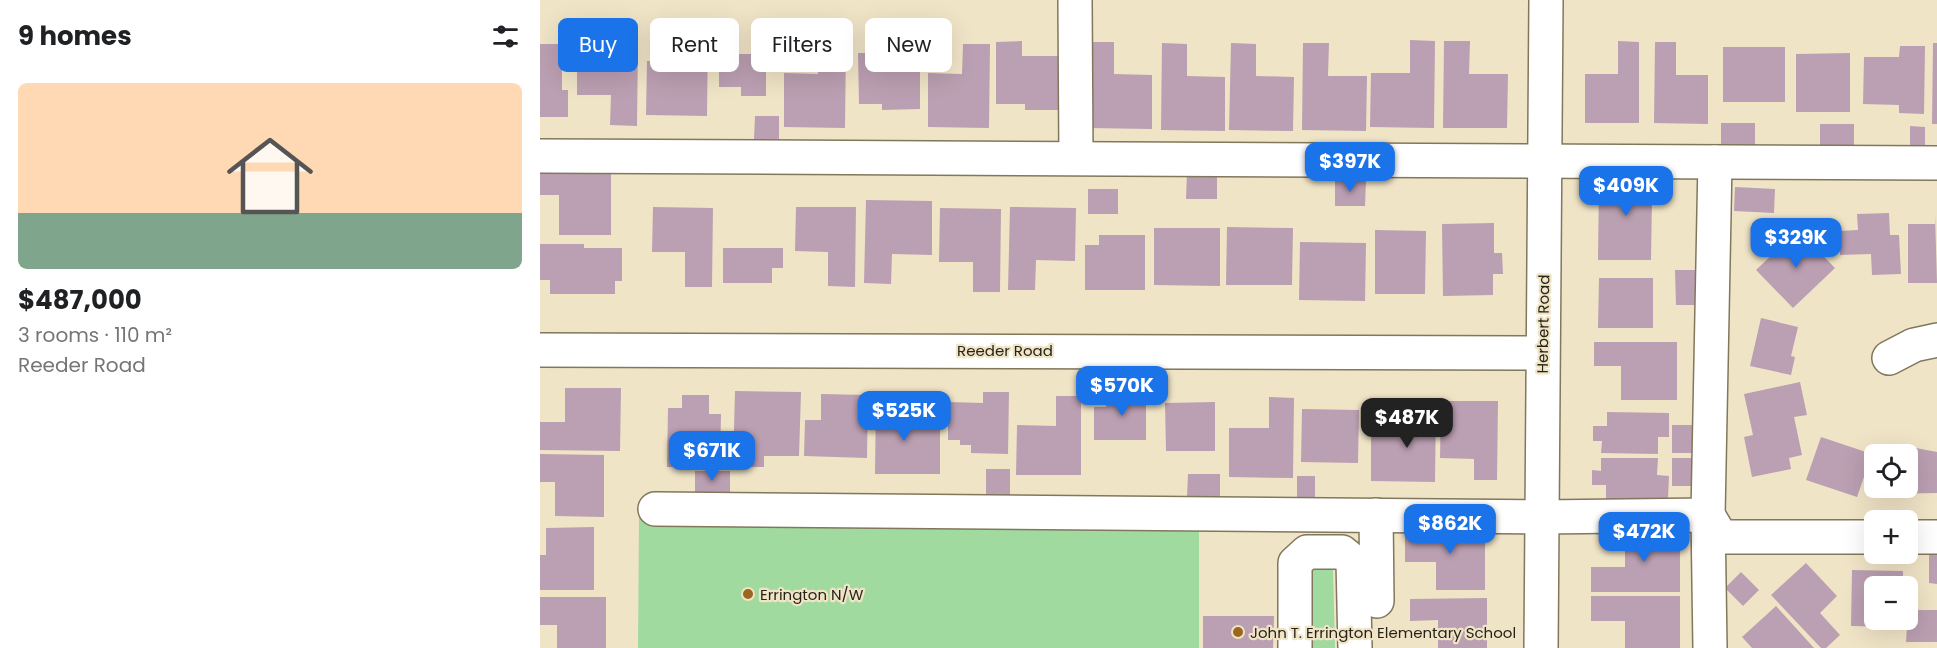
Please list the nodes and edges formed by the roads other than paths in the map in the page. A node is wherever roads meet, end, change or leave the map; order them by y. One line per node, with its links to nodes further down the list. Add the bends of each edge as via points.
1 (1076, 0): 4 (street)
2 (1546, 0): 5 (street, Herbert Road)
3 (540, 156): 4 (street)
4 (1076, 158): 5 (street)
5 (1544, 162): 6 (street); 10 (street, Herbert Road)
6 (1715, 162): 7 (street); 14 (street)
7 (1937, 163)
8 (1937, 340): 11 (street, via 1914,345)
9 (540, 350): 10 (street, Reeder Road)
10 (1542, 353): 15 (street, Herbert Road)
11 (1889, 358)
12 (656, 509): 13 (street)
13 (1376, 515): 15 (street); 21 (street)
14 (1708, 515): 15 (street); 16 (street, via 1721,537); 23 (street)
15 (1541, 517): 22 (street, Herbert Road)
16 (1864, 537)
17 (1918, 537): 18 (street)
18 (1937, 537)
19 (1294, 648): 20 (street, via 1294,563 1307,552 1342,552 1353,561)
20 (1355, 648)
21 (1377, 648)
22 (1541, 648)
23 (1710, 648)

